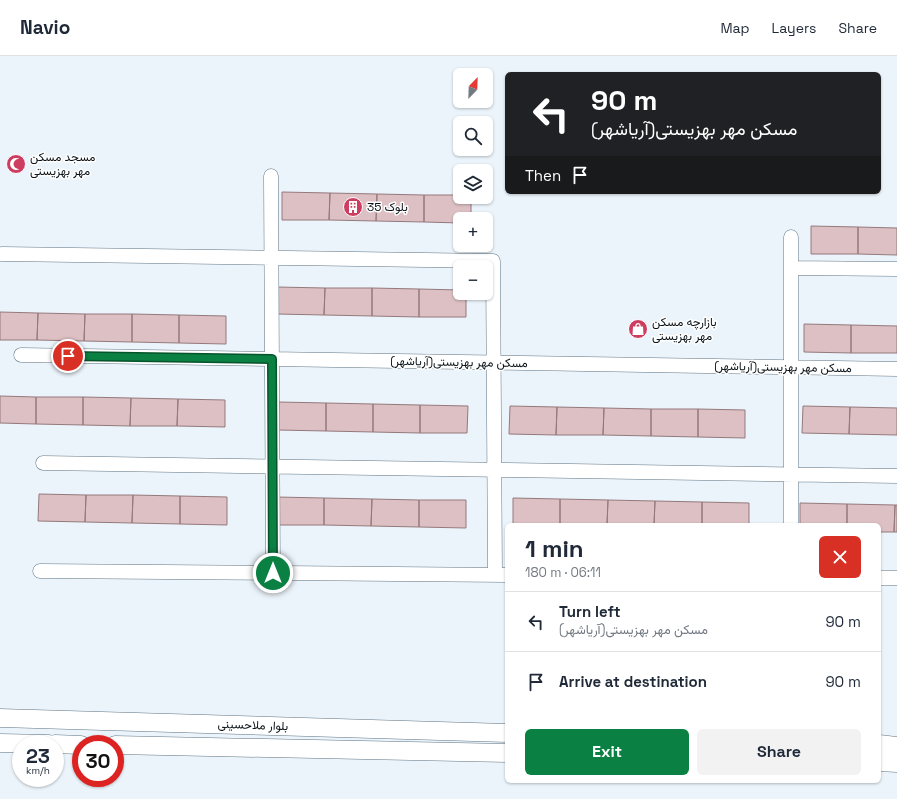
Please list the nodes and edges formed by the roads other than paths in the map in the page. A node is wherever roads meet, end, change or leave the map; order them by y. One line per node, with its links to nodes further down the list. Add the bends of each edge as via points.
1 (271, 176): 4 (street)
2 (791, 237): 5 (street)
3 (2, 254): 4 (street)
4 (272, 258): 8 (street); 9 (street, via 493,261)
5 (791, 268): 6 (street); 10 (street)
6 (897, 269)
7 (21, 355): 8 (street, مسکن مهر بهزیستی(آریاشهر))
8 (272, 359): 9 (street, مسکن مهر بهزیستی(آریاشهر)); 13 (street)
9 (494, 362): 10 (street, مسکن مهر بهزیستی(آریاشهر)); 14 (street)
10 (791, 367): 11 (street, مسکن مهر بهزیستی(آریاشهر)); 15 (street)
11 (897, 369)
12 (43, 463): 13 (street)
13 (272, 466): 14 (street); 19 (street)
14 (494, 470): 15 (street); 20 (street)
15 (791, 474): 16 (street); 17 (street)
16 (897, 476)
17 (791, 523)
18 (40, 571): 19 (street)
19 (273, 573): 20 (street)
20 (501, 575)
21 (881, 578): 22 (street)
22 (897, 578)
23 (0, 718): 24 (street, بلوار ملاحسینی)
24 (505, 733)
25 (0, 743): 26 (street)
26 (12, 743)
27 (881, 744): 29 (street)
28 (124, 745): 30 (street, بلوار ملاحسینی)
29 (897, 746)
30 (505, 753)
31 (881, 762): 32 (street)
32 (897, 763)

